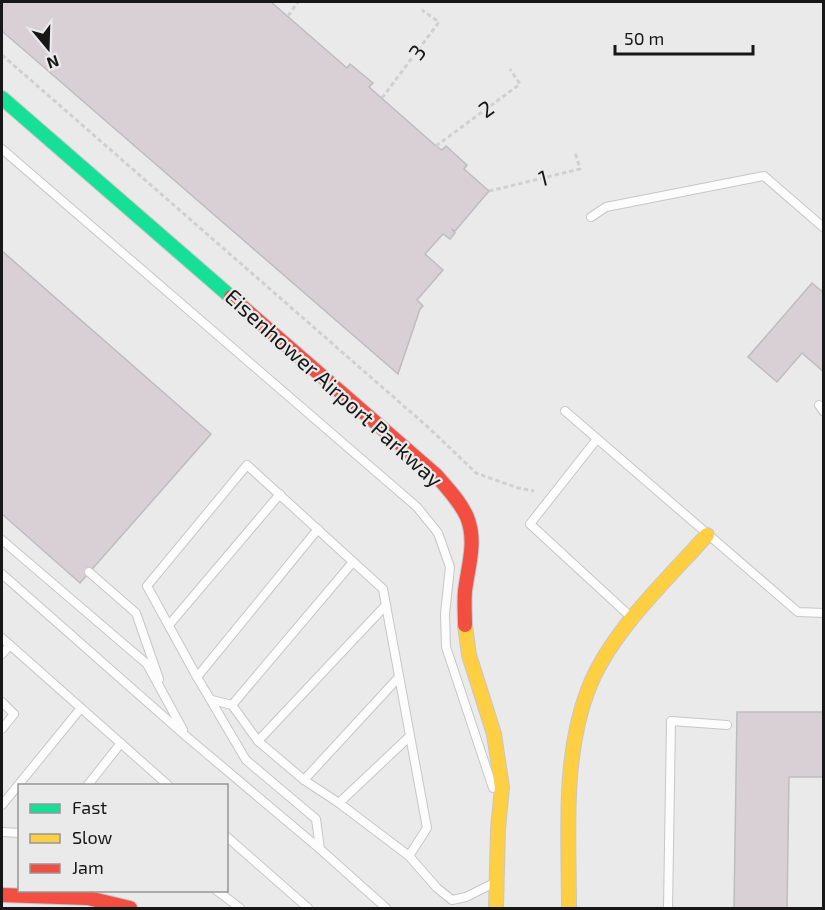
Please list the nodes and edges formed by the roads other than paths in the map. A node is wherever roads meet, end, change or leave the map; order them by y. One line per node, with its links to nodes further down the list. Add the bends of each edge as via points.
1 (2, 98): 41 (main road, Eisenhower Airport Parkway, via 455,496 466,517 471,540 465,592 468,655 494,734 502,787)
2 (2, 149): 41 (lane, via 417,507 438,533 450,567 446,647)
3 (591, 218): 4 (lane, via 606,207 764,176)
4 (824, 228)
5 (566, 411): 6 (lane)
6 (597, 439): 9 (lane); 16 (lane, via 530,525)
7 (280, 494): 8 (lane); 17 (lane); 17 (lane, via 248,465 147,586)
8 (318, 529): 11 (lane); 21 (lane)
9 (707, 535): 15 (lane, via 798,612); 16 (main road)
10 (2, 540): 25 (lane, via 147,664)
11 (353, 562): 14 (lane, via 383,589); 26 (lane)
12 (89, 573): 25 (lane, via 136,613)
13 (2, 574): 31 (lane)
14 (386, 605): 22 (lane); 32 (lane)
15 (824, 613)
16 (634, 620): 55 (main road, via 608,653 588,690 575,734)
17 (169, 625): 21 (lane)
18 (2, 638): 19 (lane)
19 (10, 645): 20 (lane); 27 (lane)
20 (2, 654)
21 (197, 677): 23 (lane)
22 (399, 677): 30 (lane); 34 (lane)
23 (212, 700): 26 (lane); 45 (lane, via 246,760 316,819)
24 (2, 702): 29 (lane, via 14,714)
25 (168, 703): 31 (lane)
26 (232, 705): 32 (lane)
27 (81, 708): 33 (lane); 35 (lane)
28 (727, 725): 56 (lane, via 671,721)
29 (2, 729)
30 (410, 736): 39 (lane); 46 (lane, via 427,828)
31 (187, 737): 45 (lane)
32 (258, 741): 34 (lane)
33 (121, 743): 36 (lane); 37 (lane)
34 (304, 780): 39 (lane)
35 (19, 784)
36 (89, 784)
37 (167, 784)
38 (18, 785): 40 (lane)
39 (339, 803): 46 (lane)
40 (2, 805)
41 (500, 810): 47 (main road, Eisenhower Airport Parkway)
42 (2, 832): 43 (lane)
43 (18, 833)
44 (228, 838): 52 (lane)
45 (320, 849): 53 (lane)
46 (409, 856): 47 (lane, via 452,900)
47 (497, 882): 54 (main road, Eisenhower Airport Parkway)
48 (217, 892): 51 (lane)
49 (8, 898): 50 (main road, via 88,898)
50 (130, 909)
51 (240, 909)
52 (308, 909)
53 (386, 909)
54 (496, 909)
55 (569, 909)
56 (668, 909)

